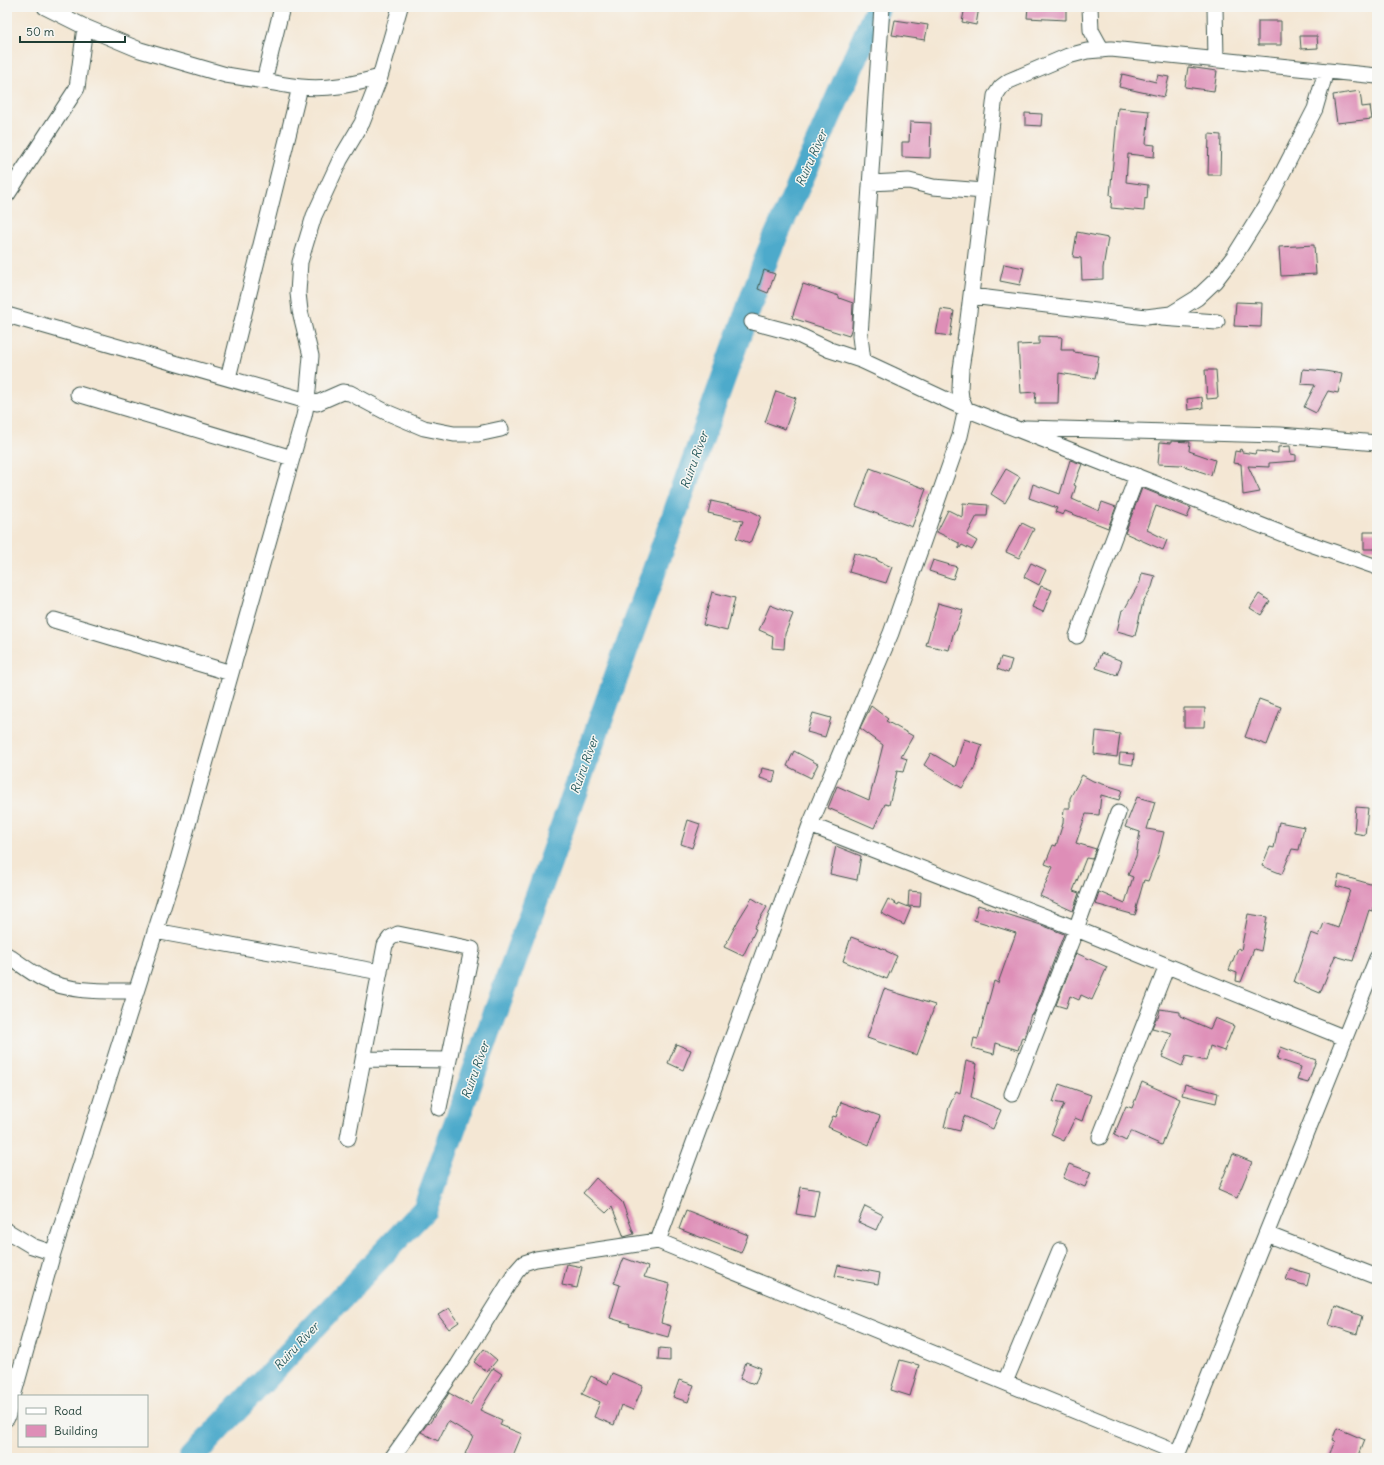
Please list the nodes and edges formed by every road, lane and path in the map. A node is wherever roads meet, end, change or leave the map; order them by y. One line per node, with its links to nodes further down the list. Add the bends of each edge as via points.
1 (45, 7): 7 (street)
2 (282, 7): 13 (street)
3 (400, 7): 12 (street)
4 (882, 7): 15 (street)
5 (1090, 7): 8 (street, via 1091,30)
6 (1215, 7): 9 (street)
7 (85, 27): 13 (street, via 140,50 226,75); 17 (street, via 77,88)
8 (1102, 50): 9 (street); 16 (street, via 1068,56 1001,87 995,96)
9 (1216, 60): 10 (street)
10 (1326, 71): 11 (street); 20 (street, via 1315,109 1265,208 1235,255 1215,282 1197,298 1171,314)
11 (1377, 76)
12 (380, 77): 14 (street, via 350,85); 26 (street, via 362,123 340,160 314,216 300,262 300,311 311,356)
13 (264, 80): 14 (street)
14 (300, 87): 24 (street)
15 (871, 183): 16 (street, via 909,181 933,187); 23 (street, via 860,336)
16 (984, 191): 18 (street)
17 (7, 195)
18 (971, 296): 20 (street); 27 (street, via 960,389)
19 (7, 315): 24 (street)
20 (1146, 317): 22 (street)
21 (752, 322): 23 (street, via 794,333 830,350)
22 (1217, 322)
23 (863, 361): 27 (street)
24 (228, 378): 26 (street)
25 (78, 394): 31 (street)
26 (306, 402): 29 (street, via 317,403 342,392 350,393 424,428 454,434 478,434); 31 (street)
27 (966, 409): 28 (street); 38 (street, via 960,436 891,633)
28 (1015, 428): 30 (street, via 1280,435); 32 (street)
29 (501, 429)
30 (1377, 443)
31 (292, 458): 36 (street)
32 (1137, 476): 33 (street, via 1293,538); 35 (street)
33 (1377, 567)
34 (54, 620): 36 (street)
35 (1077, 636)
36 (230, 673): 40 (street)
37 (1118, 813): 39 (street)
38 (810, 825): 39 (street); 55 (street)
39 (1076, 929): 43 (street); 49 (street)
40 (155, 931): 44 (street); 45 (street)
41 (7, 955): 45 (street, via 43,979 61,986 101,991)
42 (1377, 958): 46 (street)
43 (1167, 966): 46 (street); 51 (street)
44 (380, 972): 47 (street); 48 (street, via 385,945 390,938 398,934 472,949)
45 (136, 991): 57 (street)
46 (1345, 1038): 54 (street)
47 (363, 1059): 48 (street); 52 (street)
48 (449, 1060): 50 (street)
49 (1012, 1094)
50 (439, 1108)
51 (1100, 1137)
52 (348, 1138)
53 (7, 1231): 57 (street, via 32,1246)
54 (1266, 1234): 58 (street); 61 (street)
55 (658, 1241): 59 (street); 62 (street, via 536,1259 524,1263)
56 (1060, 1250): 59 (street)
57 (53, 1253): 60 (street)
58 (1377, 1277)
59 (1005, 1382): 61 (street)
60 (7, 1418)
61 (1177, 1456)
62 (392, 1458)

